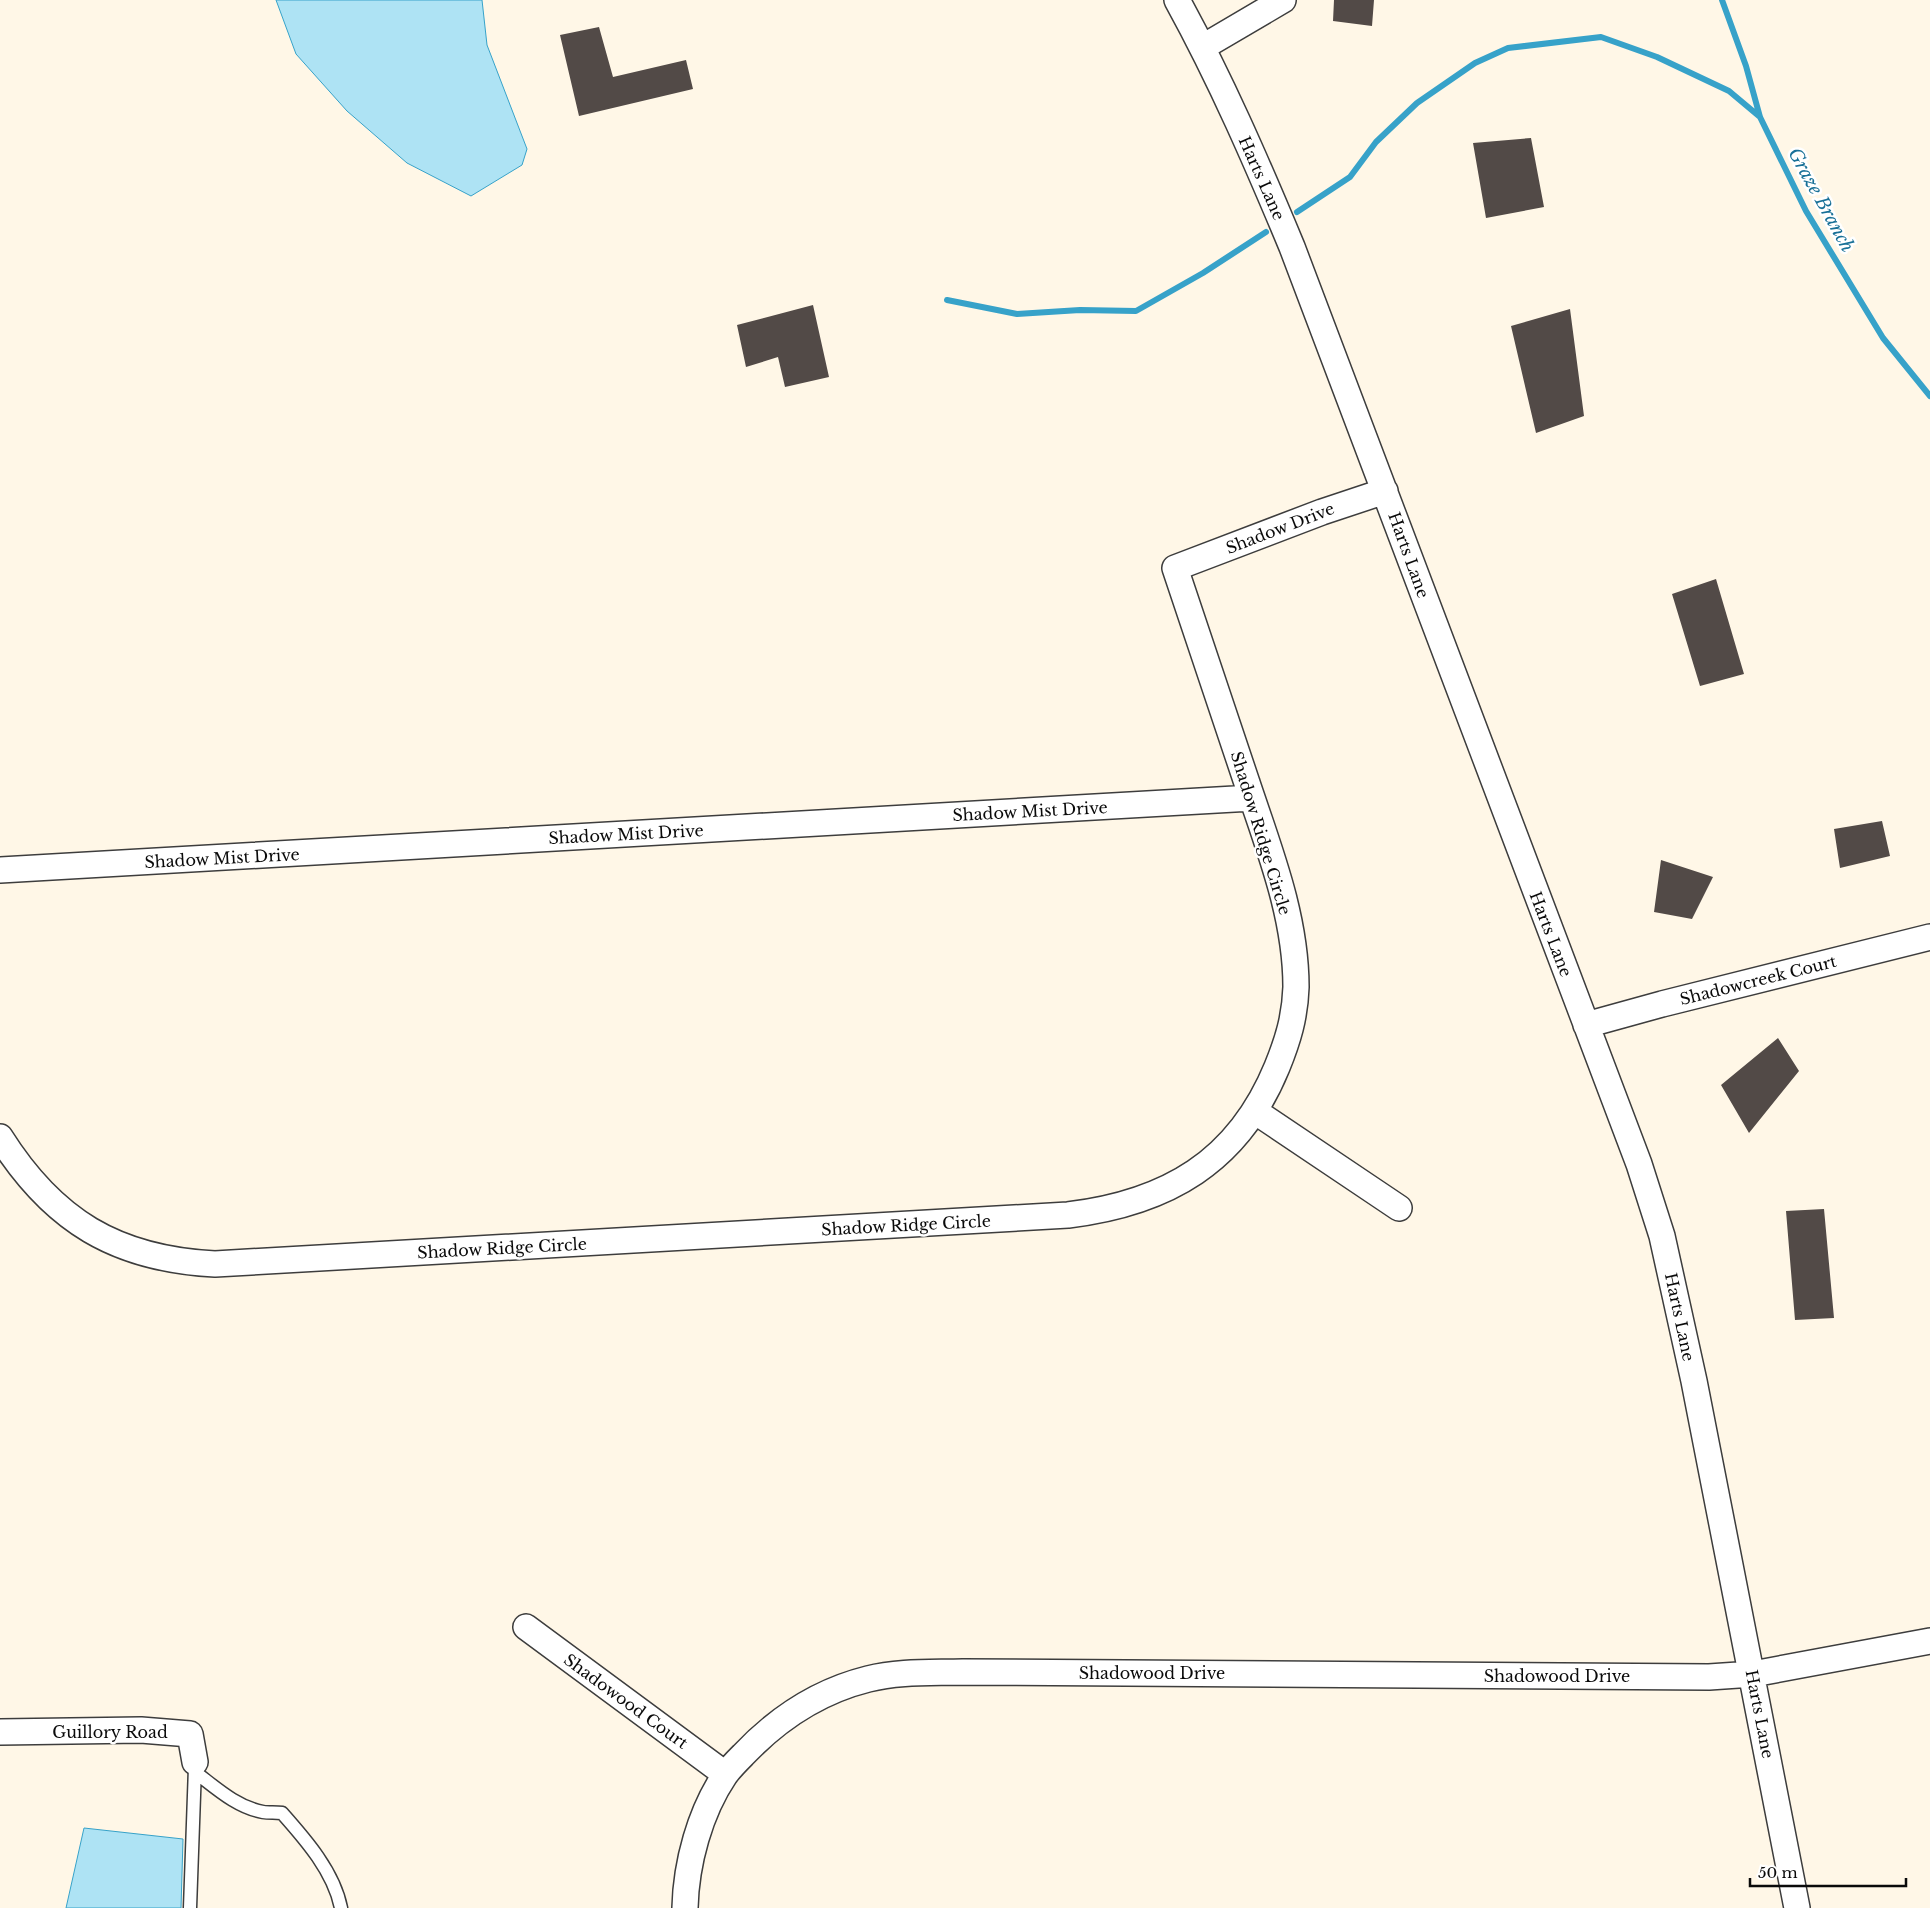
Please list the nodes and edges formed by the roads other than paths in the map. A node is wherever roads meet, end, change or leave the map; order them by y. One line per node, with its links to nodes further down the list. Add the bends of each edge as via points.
1 (1177, 0): 3 (street, Harts Lane)
2 (1283, 0): 3 (street)
3 (1203, 48): 4 (street, Harts Lane, via 1292,247)
4 (1385, 491): 5 (street, Shadow Drive); 9 (street, Harts Lane)
5 (1175, 568): 6 (street, Shadow Ridge Circle)
6 (1252, 798): 7 (street, Shadow Mist Drive); 10 (street, Shadow Ridge Circle, via 1287,910 1296,986 1290,1037)
7 (0, 870)
8 (1930, 937): 9 (street, Shadowcreek Court)
9 (1586, 1026): 15 (street, Harts Lane, via 1639,1164 1662,1236)
10 (1256, 1112): 11 (street, Shadow Ridge Circle, via 1235,1138 1189,1176 1148,1197 1102,1211 215,1264 158,1257 102,1237 70,1218 42,1194); 12 (street)
11 (0, 1137)
12 (1399, 1208)
13 (526, 1628): 18 (street, Shadowood Court)
14 (1930, 1641): 15 (street, Shadowood Drive)
15 (1753, 1674): 18 (street, Shadowood Drive, via 1709,1677 963,1672 892,1675 844,1687 785,1717 765,1732); 22 (street, Harts Lane)
16 (0, 1732): 17 (street, Guillory Road, via 141,1730 190,1734)
17 (195, 1767): 19 (lane); 20 (lane, via 218,1791 240,1803 263,1812 282,1813 310,1846 332,1882)
18 (725, 1774): 21 (street, Shadowood Drive, via 699,1827 688,1872)
19 (190, 1908)
20 (341, 1908)
21 (685, 1908)
22 (1797, 1908)

